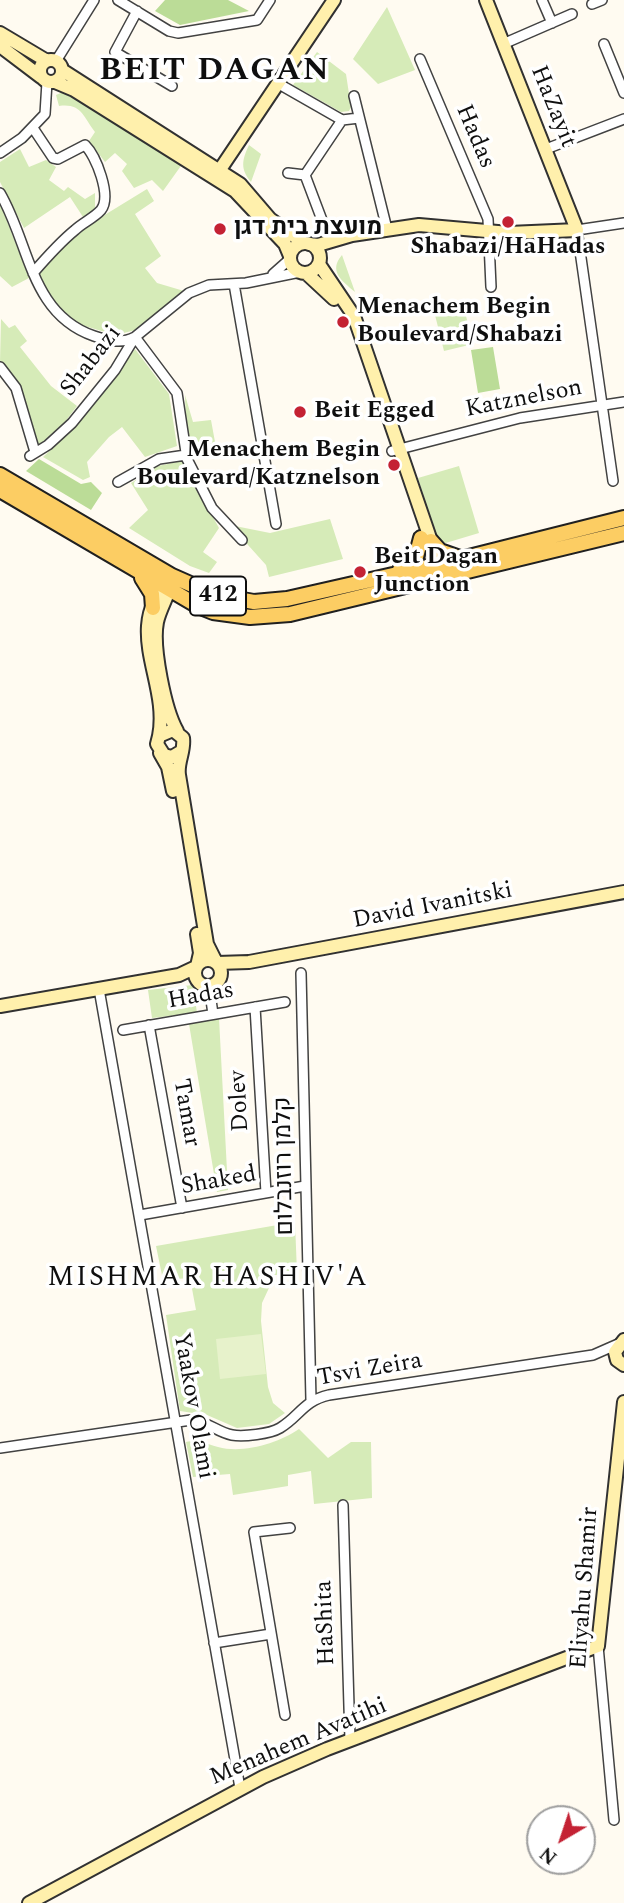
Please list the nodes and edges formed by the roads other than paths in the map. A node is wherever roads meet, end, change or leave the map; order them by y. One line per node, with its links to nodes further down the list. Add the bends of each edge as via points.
1 (94, 0): 15 (street)
2 (118, 0): 7 (street)
3 (270, 0): 7 (street, via 257,20 178,33)
4 (486, 0): 11 (street, HaZayit)
5 (542, 0): 9 (street)
6 (329, 2): 17 (street)
7 (137, 11): 18 (street, via 115,52)
8 (572, 14): 9 (street)
9 (552, 23): 11 (street)
10 (0, 33): 15 (street)
11 (503, 44): 25 (street, HaZayit)
12 (604, 44): 19 (street)
13 (0, 46): 16 (street)
14 (420, 59): 37 (street, Hadas, via 485,211)
15 (55, 64): 16 (street, via 61,77); 16 (street, via 41,65); 29 (street)
16 (48, 80): 24 (street, via 45,114); 29 (street, via 74,90)
17 (279, 84): 23 (street); 26 (street)
18 (172, 86)
19 (624, 93)
20 (354, 96): 21 (street)
21 (359, 118): 23 (street); 35 (street)
22 (624, 119): 25 (street)
23 (342, 120): 30 (street)
24 (33, 128): 27 (street); 43 (street, via 53,158 85,145 100,169 104,197 101,210)
25 (546, 149): 36 (street, HaZayit)
26 (233, 150): 29 (street); 31 (street)
27 (0, 153)
28 (288, 173): 30 (street)
29 (217, 175): 31 (street); 40 (street, via 285,244)
30 (305, 175): 34 (street)
31 (240, 184): 39 (street, via 270,219)
32 (0, 193): 43 (street)
33 (624, 223): 36 (street)
34 (326, 228)
35 (387, 229): 37 (street, via 419,225); 38 (street)
36 (578, 230): 37 (street); 50 (street)
37 (488, 232): 46 (street, Hadas)
38 (344, 237): 39 (street); 41 (street)
39 (307, 243): 40 (street, via 295,247); 41 (street, via 317,248)
40 (290, 258): 42 (street); 44 (street, Shabazi)
41 (319, 263): 42 (street); 51 (street, via 354,316)
42 (303, 272): 44 (street, Shabazi); 51 (street, via 330,294 346,319)
43 (33, 273): 47 (street, via 46,300 66,322 108,341)
44 (268, 277): 45 (street, Shabazi)
45 (234, 284): 47 (street, Shabazi, via 197,288); 58 (street)
46 (491, 287)
47 (135, 337): 48 (street, Shabazi, via 72,423 33,454 20,397); 52 (street, via 177,393)
48 (0, 367)
49 (624, 402): 50 (street, Katznelson)
50 (601, 404): 51 (street, Katznelson, via 520,418); 54 (street)
51 (396, 449): 60 (street)
52 (186, 455): 55 (street, via 159,458); 61 (street, via 212,509)
53 (0, 475): 66 (main road, 412)
54 (613, 481)
55 (118, 482)
56 (0, 490): 65 (main road, 412)
57 (624, 518): 62 (main road, 412)
58 (276, 524)
59 (624, 533): 63 (main road, 412)
60 (426, 539): 62 (main road, via 440,551); 63 (street); 64 (main road, via 416,557)
61 (242, 540)
62 (461, 558): 63 (main road, 412)
63 (434, 569): 64 (main road, 412); 67 (main road, 412, via 272,617 231,616)
64 (398, 572): 66 (main road, 412, via 287,599 254,602)
65 (139, 574): 66 (main road, 412); 68 (main road)
66 (168, 585): 67 (main road, 412); 68 (street)
67 (191, 603): 68 (main road, via 172,601)
68 (157, 609): 69 (street, via 157,647); 70 (street, via 146,635 161,714)
69 (177, 731): 70 (street, via 165,730); 71 (street, via 183,738)
70 (159, 736): 72 (street)
71 (182, 751): 72 (street, via 172,757); 74 (street, via 178,767 181,788 208,944)
72 (160, 752): 76 (street, via 173,790 200,947)
73 (624, 892): 75 (street, David Ivanitski)
74 (217, 962): 75 (street, David Ivanitski); 76 (street, David Ivanitski, via 205,960); 79 (street)
75 (249, 962): 79 (street, David Ivanitski)
76 (196, 966): 78 (street); 80 (street)
77 (301, 973): 88 (street, קלמן רוזנבלום)
78 (179, 975): 80 (street); 81 (street)
79 (220, 978): 80 (street, David Ivanitski)
80 (204, 984): 85 (street)
81 (99, 989): 83 (street); 91 (street, Yaakov Olami)
82 (285, 1002): 84 (street, Hadas)
83 (0, 1006)
84 (255, 1007): 85 (street, Hadas); 89 (street, Dolev)
85 (213, 1014): 86 (street, Hadas)
86 (149, 1026): 87 (street, Hadas); 90 (street, Tamar)
87 (123, 1030)
88 (305, 1186): 89 (street, Shaked); 95 (street, קלמן רוזנבלום)
89 (266, 1193): 90 (street, Shaked)
90 (183, 1208): 91 (street, Shaked)
91 (140, 1215): 97 (street, Yaakov Olami)
92 (622, 1341): 93 (street, Tsvi Zeira); 94 (street, via 615,1352)
93 (593, 1355): 94 (street, Tsvi Zeira); 95 (street, Tsvi Zeira)
94 (621, 1366)
95 (311, 1400): 97 (street, Tsvi Zeira, via 272,1431 235,1435 200,1421)
96 (624, 1402): 103 (street, Eliyahu Shamir)
97 (174, 1422): 98 (street, Tsvi Zeira); 102 (street, Yaakov Olami)
98 (0, 1448)
99 (343, 1505): 105 (street, HaShita)
100 (290, 1528): 101 (street, via 254,1532)
101 (271, 1634): 102 (street); 104 (street)
102 (214, 1643): 106 (street, Yaakov Olami)
103 (598, 1646): 105 (street, Menahem Avatihi); 107 (street, Eliyahu Shamir)
104 (285, 1714)
105 (350, 1740): 106 (street, Menahem Avatihi)
106 (240, 1788): 108 (street, Menahem Avatihi)
107 (614, 1820)
108 (29, 1903)

